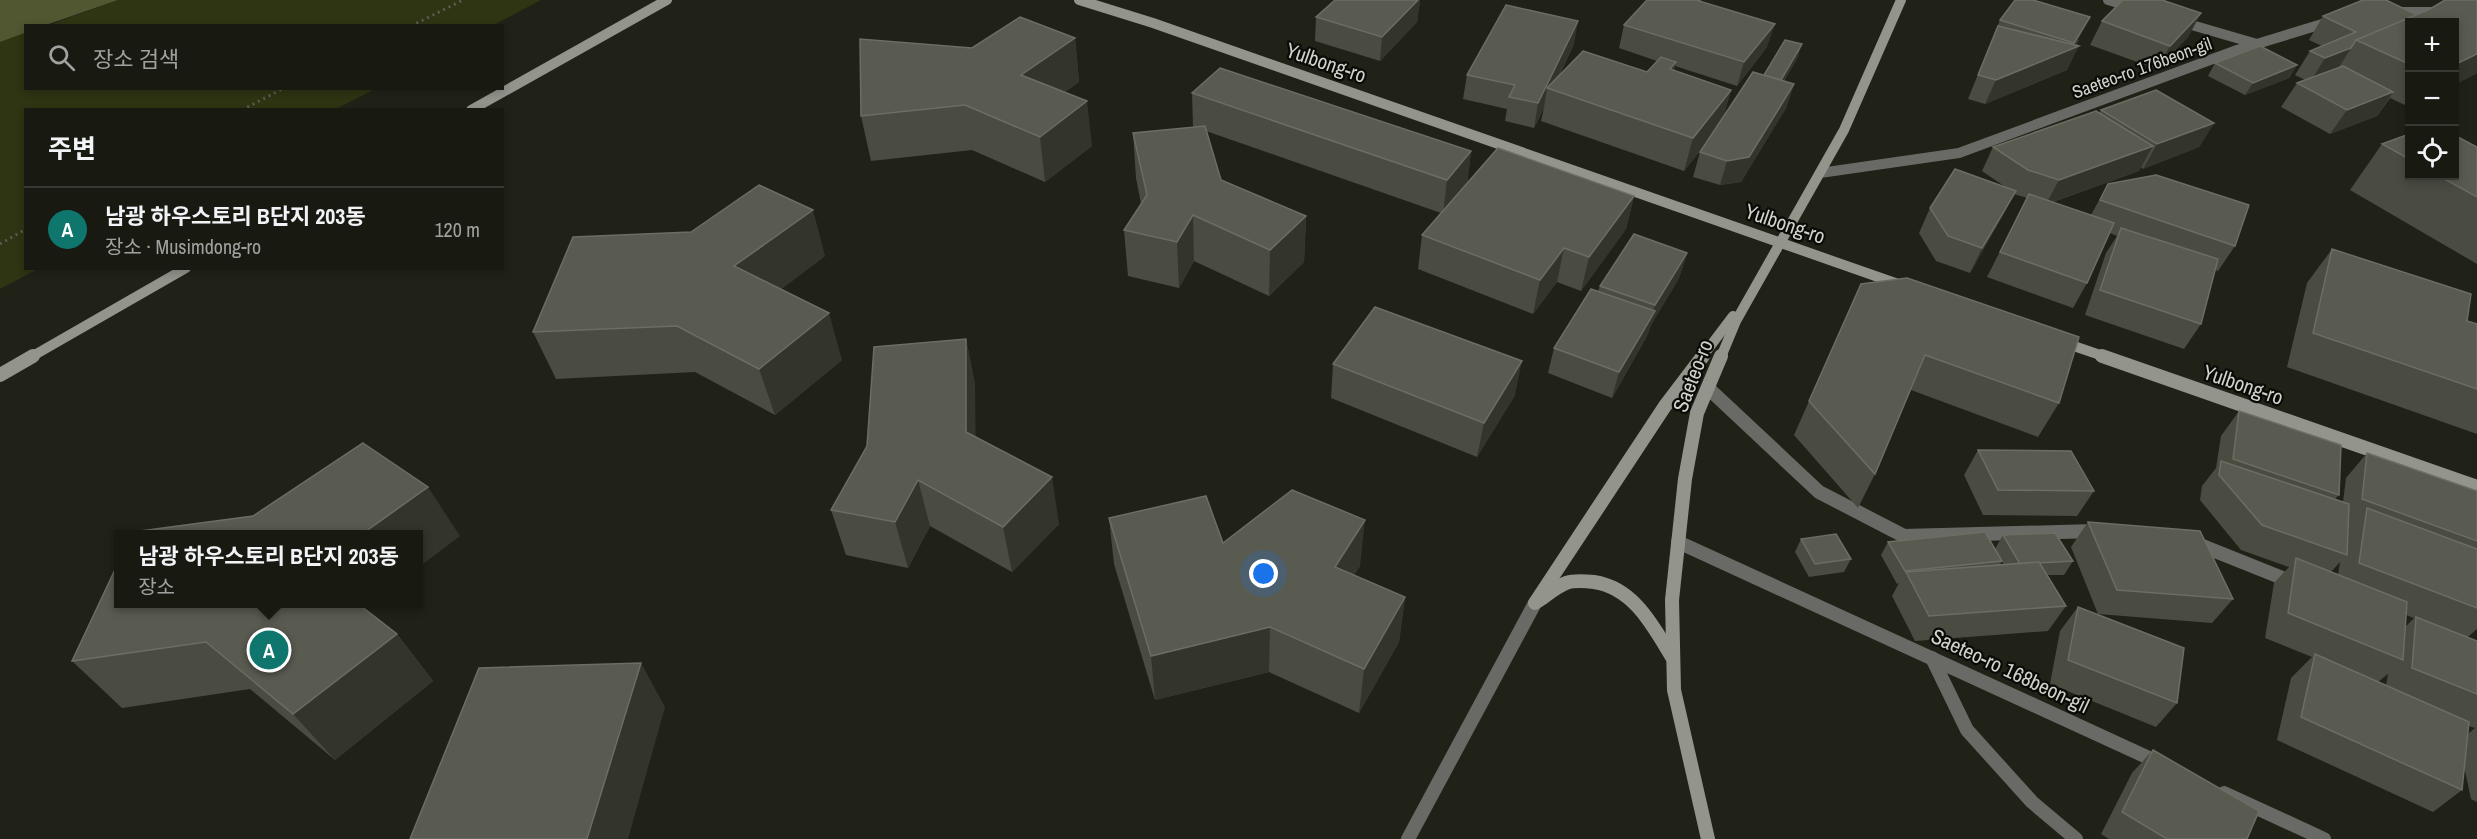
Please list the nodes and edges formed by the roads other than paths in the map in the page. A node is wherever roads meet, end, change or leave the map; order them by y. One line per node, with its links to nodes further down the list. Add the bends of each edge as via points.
1 (666, 0): 11 (street)
2 (1079, 0): 13 (street, Yulbong-ro)
3 (1901, 0): 12 (street, Saeteo-ro, via 1844,130)
4 (2108, 0): 5 (street)
5 (2142, 10)
6 (2384, 13): 7 (street, via 2426,10)
7 (2457, 14)
8 (2165, 17): 10 (street)
9 (2342, 18): 10 (street, Saeteo-ro 176beon-gil)
10 (2257, 44): 12 (street, Saeteo-ro 176beon-gil, via 1959,153)
11 (475, 108)
12 (1820, 173): 13 (street, Saeteo-ro)
13 (1780, 243): 15 (street, Saeteo-ro); 16 (street, Yulbong-ro)
14 (183, 270): 18 (street)
15 (1756, 286): 19 (street, Saeteo-ro, via 1736,321); 25 (street, via 1665,406)
16 (1914, 290)
17 (2049, 337): 20 (street, Yulbong-ro)
18 (0, 375)
19 (1708, 388): 21 (street, via 1819,492 1904,536); 23 (street, Saeteo-ro, via 1695,424)
20 (2477, 487)
21 (2115, 530)
22 (2181, 537): 24 (street)
23 (1678, 542): 26 (street, Saeteo-ro 168beon-gil); 27 (street, Saeteo-ro, via 1672,600)
24 (2313, 590)
25 (1535, 603): 27 (street, via 1565,584 1584,580 1611,586 1631,597); 31 (street)
26 (1932, 658): 28 (street, Saeteo-ro 168beon-gil); 33 (street, via 1967,730 2032,802)
27 (1673, 659): 32 (street, Saeteo-ro, via 1674,690)
28 (2169, 768)
29 (2212, 788): 30 (street)
30 (2307, 836): 34 (street)
31 (1408, 839)
32 (1708, 839)
33 (2076, 839)
34 (2324, 839)

